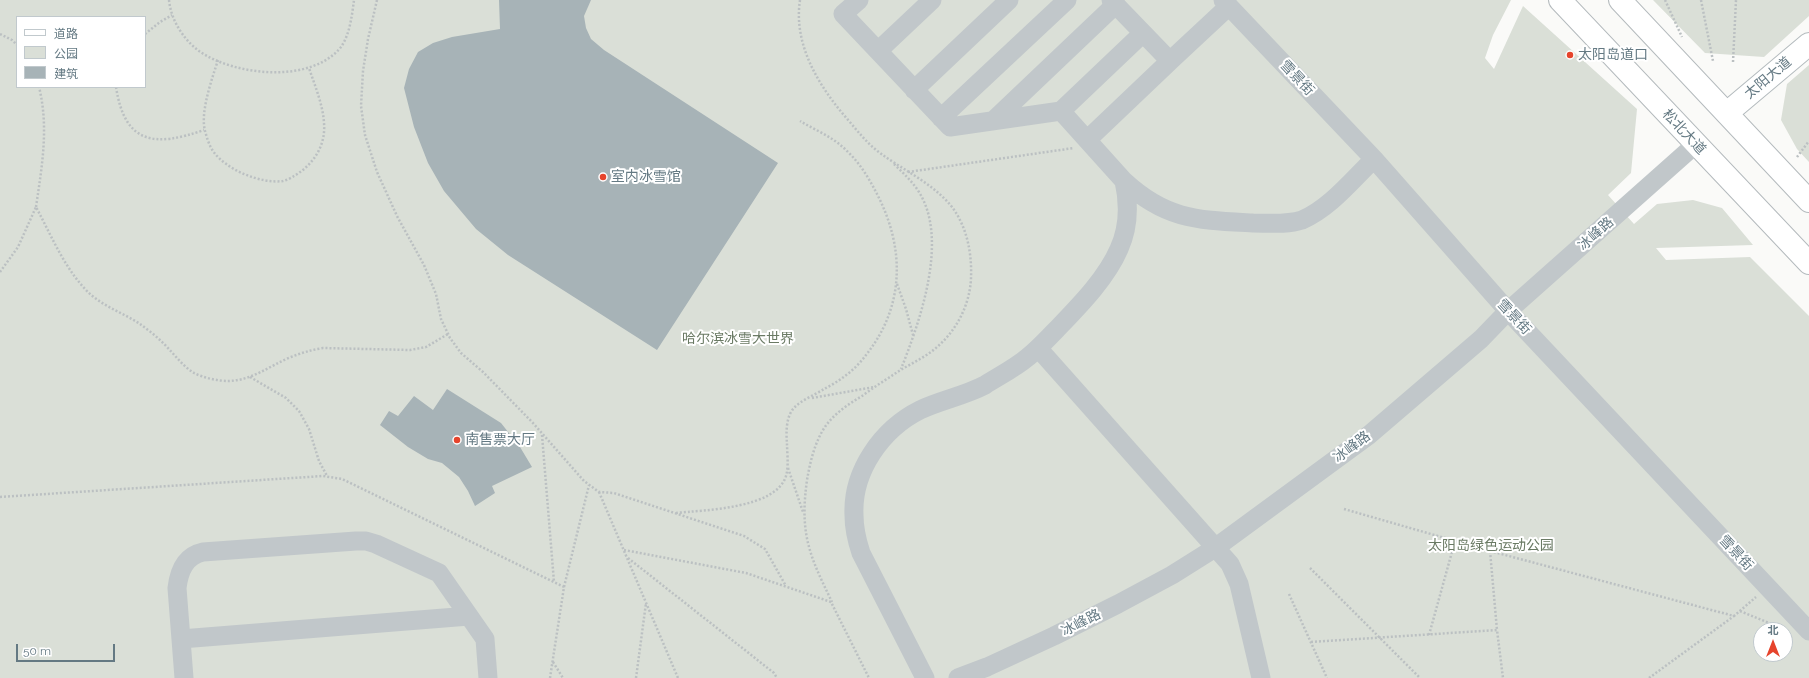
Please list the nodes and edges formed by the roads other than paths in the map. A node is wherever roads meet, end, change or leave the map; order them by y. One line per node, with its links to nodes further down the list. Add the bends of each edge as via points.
1 (859, 0): 11 (street, via 843,14)
2 (932, 0): 11 (street)
3 (1009, 0): 13 (street)
4 (1067, 0): 16 (street)
5 (1560, 0): 19 (main road, 松北大道)
6 (1620, 0): 15 (main road)
7 (1113, 2): 9 (street); 17 (street)
8 (1226, 3): 12 (street); 20 (street, 雪景街)
9 (1143, 33): 12 (street); 14 (street)
10 (1809, 44): 15 (main road, 太阳大道)
11 (878, 51): 13 (street)
12 (1170, 61): 18 (street)
13 (914, 90): 16 (street)
14 (1061, 111): 17 (street); 18 (street)
15 (1727, 113): 22 (main road)
16 (941, 118): 17 (street, via 950,127)
17 (993, 121)
18 (1090, 143): 21 (street)
19 (1696, 144): 23 (main road, 松北大道); 24 (street, 冰峰路)
20 (1374, 159): 21 (street, via 1325,205 1308,216 1291,222 1220,221 1178,214 1146,199); 24 (street, 雪景街)
21 (1124, 181): 25 (street, via 1126,224 1116,256 1087,296)
22 (1809, 201)
23 (1809, 263)
24 (1508, 311): 26 (street, 冰峰路, via 1481,338 1370,435); 28 (street, 雪景街)
25 (1033, 353): 26 (street); 32 (street, via 971,392 920,410 900,423 875,449 859,481 854,513 856,538 861,553)
26 (1215, 548): 33 (street, 冰峰路, via 1172,575 1104,611 987,667); 34 (street, via 1230,564 1239,584)
27 (469, 616): 29 (street); 29 (street, via 439,573 366,541 203,552 190,558 178,575); 31 (street, via 485,639)
28 (1809, 632)
29 (181, 639): 30 (street)
30 (184, 678)
31 (488, 678)
32 (925, 678)
33 (958, 678)
34 (1261, 678)

